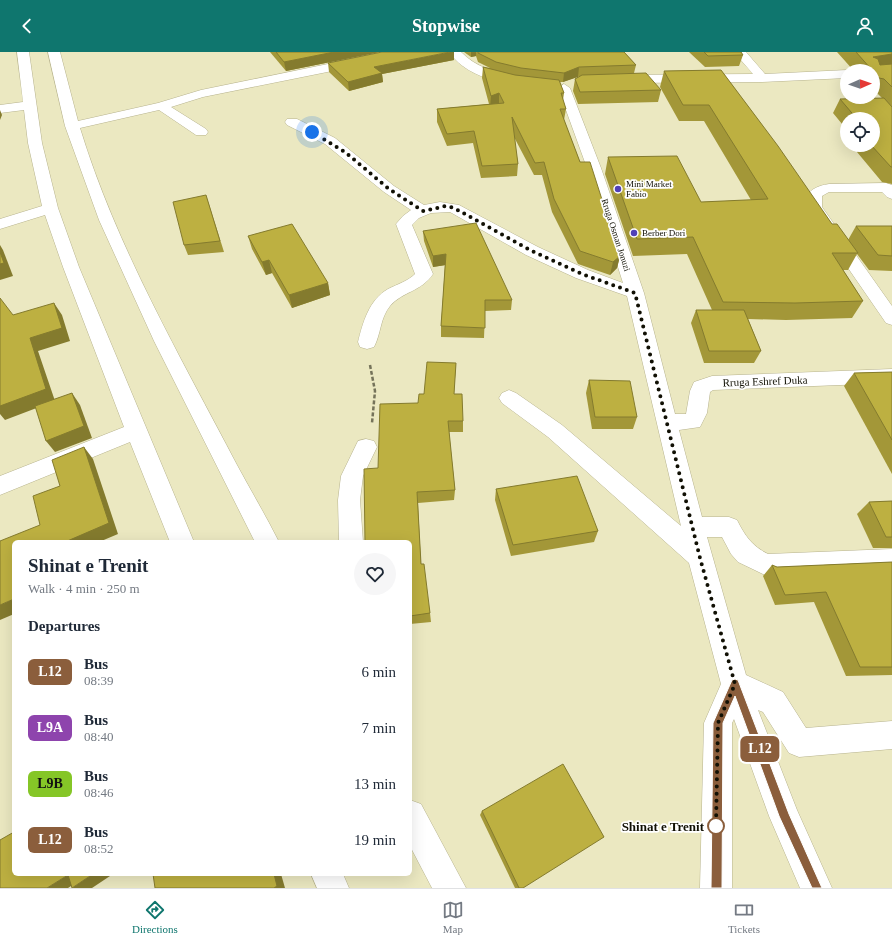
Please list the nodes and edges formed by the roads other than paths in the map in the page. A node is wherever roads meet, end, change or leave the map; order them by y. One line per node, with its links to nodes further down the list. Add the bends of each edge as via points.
1 (23, 52): 13 (street)
2 (54, 52): 17 (street)
3 (456, 52): 10 (street, via 460,58 482,73)
4 (740, 52): 8 (street)
5 (366, 60): 14 (street, via 201,94)
6 (840, 74): 8 (street)
7 (730, 78): 8 (street); 9 (street); 12 (street)
8 (762, 78)
9 (611, 80)
10 (523, 82)
11 (563, 86): 23 (street, Rruga Osman Jonuzi)
12 (737, 91)
13 (29, 105): 15 (street); 20 (street)
14 (161, 106): 17 (street); 18 (street)
15 (0, 109)
16 (292, 122): 21 (street, via 330,141 389,189)
17 (72, 126): 34 (street, via 96,196 118,249)
18 (201, 132)
19 (889, 190): 24 (street, via 821,190 814,194 813,200 814,207)
20 (50, 208): 22 (street); 29 (street)
21 (423, 211): 23 (street, via 446,206 454,208 532,251 582,274); 25 (street, via 409,217 404,224 424,274 419,282 396,292 379,305 371,322)
22 (0, 224)
23 (635, 293): 28 (street, Rruga Osman Jonuzi)
24 (892, 319)
25 (368, 342)
26 (892, 376): 28 (street, Rruga Eshref Duka, via 712,383 701,387 697,397 697,415 693,421)
27 (509, 398): 36 (street, via 556,431)
28 (668, 423): 32 (street, Rruga Osman Jonuzi)
29 (136, 431): 31 (street); 33 (street)
30 (366, 447): 35 (street, via 352,476 349,500)
31 (0, 486)
32 (693, 527): 36 (street, Rruga Osman Jonuzi); 37 (street, via 729,527 736,543 747,557 767,565)
33 (181, 540)
34 (265, 540)
35 (352, 540)
36 (700, 558): 38 (street, Rruga Osman Jonuzi)
37 (892, 560)
38 (735, 684): 39 (street, via 773,702 799,743); 44 (street, via 718,723); 45 (street, Rruga Osman Jonuzi, via 784,816)
39 (892, 735)
40 (412, 818): 43 (street)
41 (328, 876): 42 (street)
42 (333, 888)
43 (450, 888)
44 (716, 888)
45 (816, 888)

